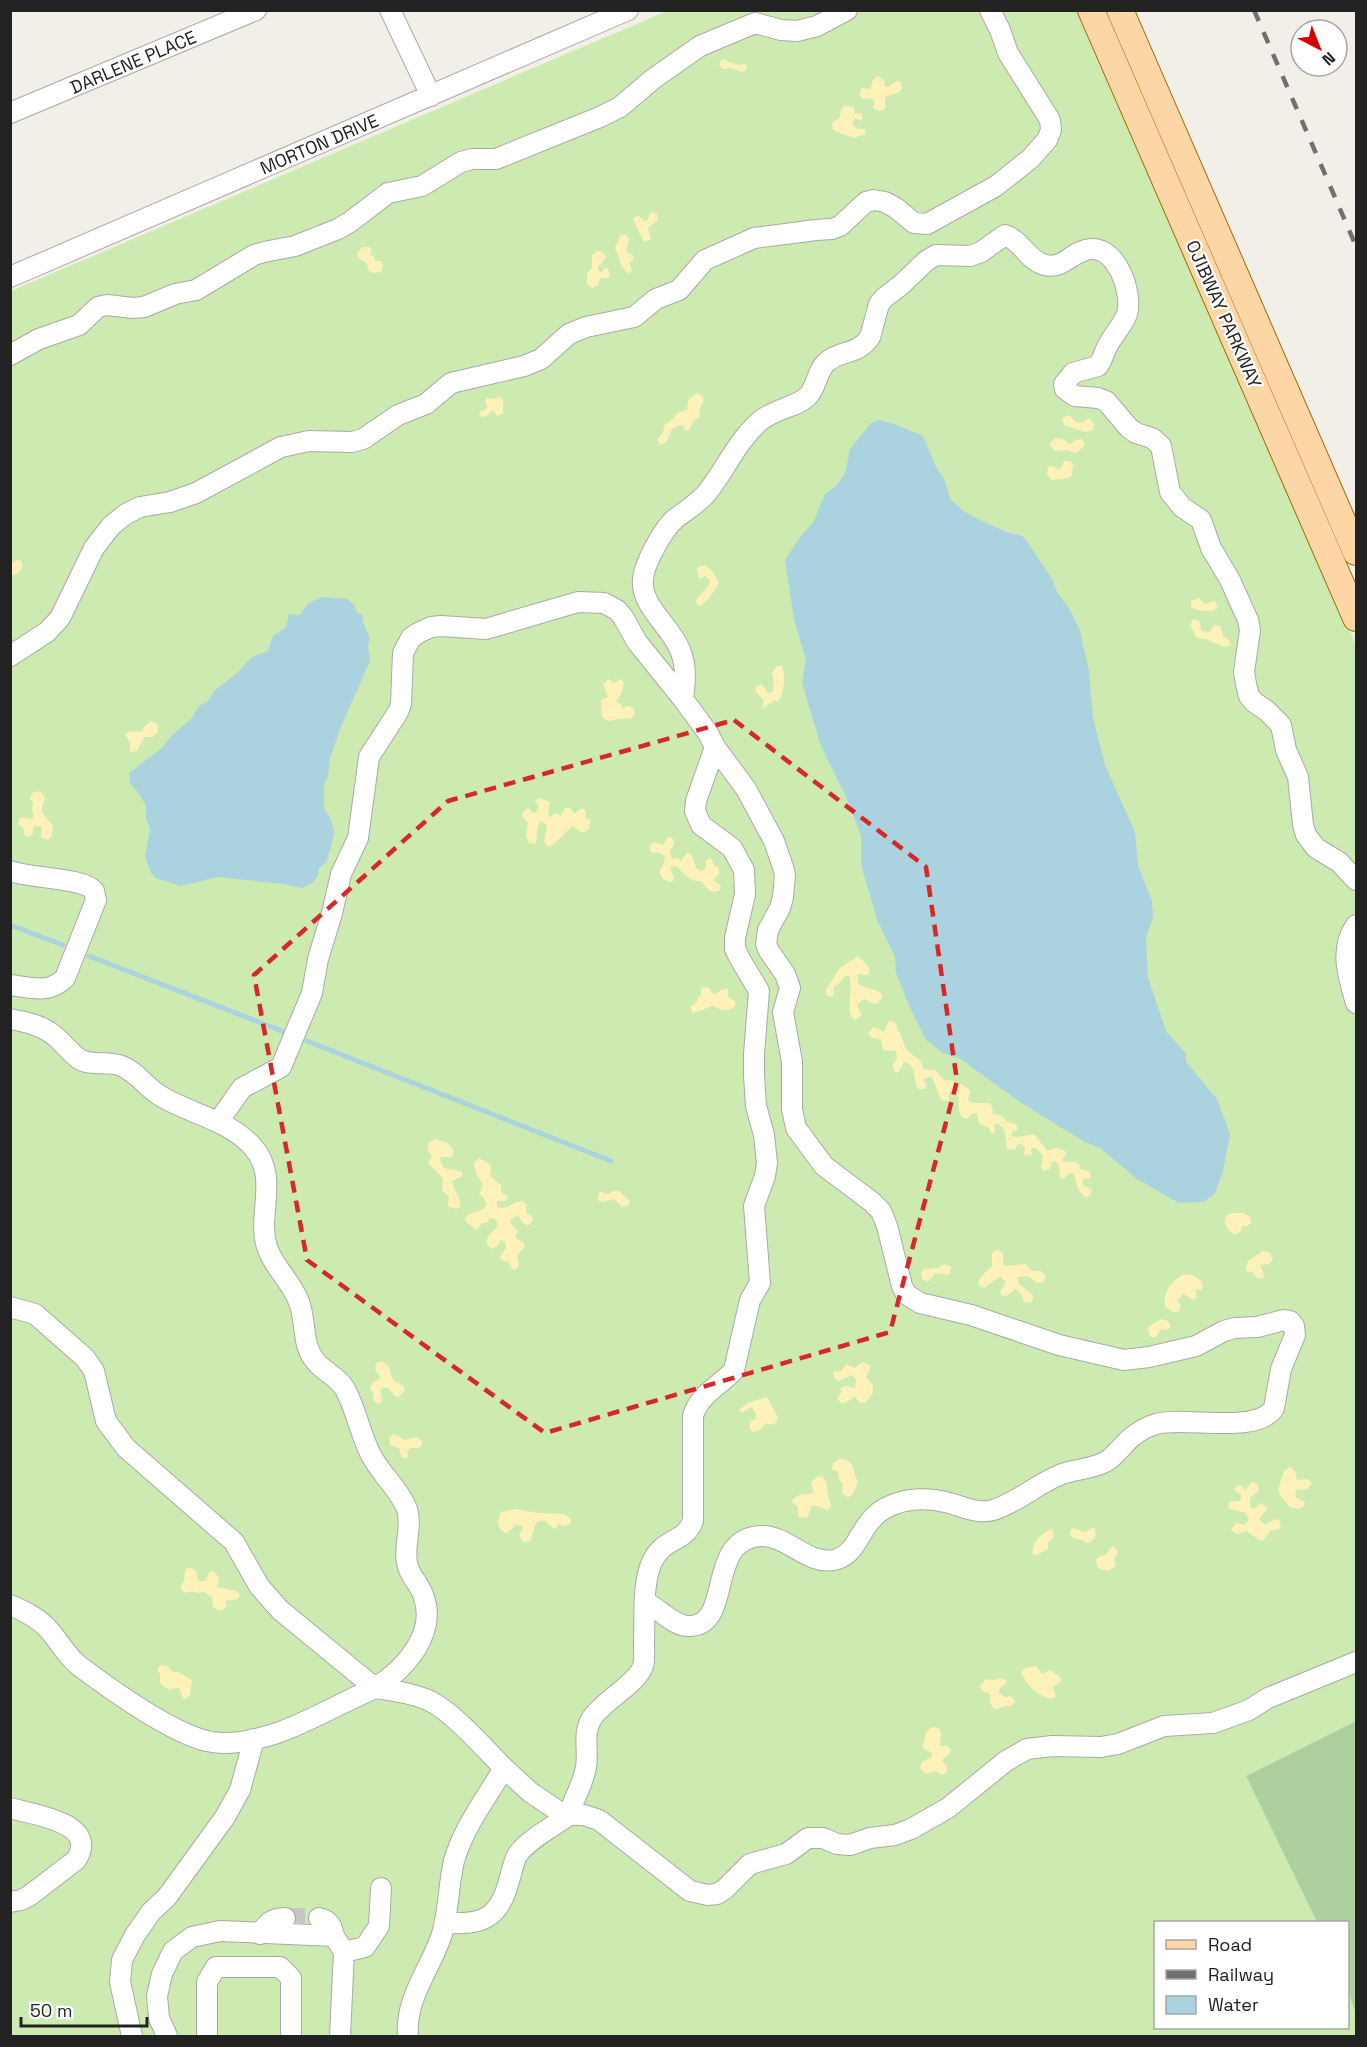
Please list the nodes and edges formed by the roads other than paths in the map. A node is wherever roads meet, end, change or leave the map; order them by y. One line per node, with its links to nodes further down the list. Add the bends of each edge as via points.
1 (256, 10): 9 (street, DARLENE PLACE)
2 (390, 10): 8 (street)
3 (628, 10): 8 (street, MORTON DRIVE)
4 (847, 10): 11 (street, via 817,26 797,31 755,23 700,46 620,107 600,117 496,159 460,162 422,186 388,193 338,229 295,246 254,255 196,290 144,307 107,304 79,325 39,339)
5 (990, 10): 14 (street, via 1008,53 1050,120 1051,130 1030,159 996,186 927,224 914,223 896,208 874,200 832,229 754,238 705,260 679,290 656,299 634,317 599,323 569,334 541,359 524,366 451,383 426,404 398,415 363,439 301,442 281,447 196,494 133,511 111,526 94,548 60,618 47,632)
6 (1091, 10): 13 (main road, OJIBWAY PARKWAY)
7 (1120, 10): 12 (main road, OJIBWAY PARKWAY)
8 (431, 96): 10 (street, MORTON DRIVE)
9 (10, 113)
10 (10, 277)
11 (10, 355)
12 (1356, 552)
13 (1356, 618)
14 (10, 656)
15 (681, 693): 16 (street); 18 (street, via 684,662 680,648 646,599 642,580 666,528 707,493 750,430 770,413 808,396 830,359 852,352 867,341 879,304 936,255 970,256 1005,235 1043,265 1056,266 1078,253 1100,251 1118,264 1128,312 1098,366 1073,373 1064,384 1065,389 1075,396 1106,401 1129,428 1161,446 1170,492 1182,507 1201,520 1248,620 1245,684 1254,702 1281,725 1286,750 1298,777 1306,835); 23 (street, via 638,642 623,617 604,603 578,602 486,629 431,627 411,638 404,653 401,704 369,757 358,838 341,874 312,993 281,1067 242,1088)
16 (715, 747): 25 (street, via 695,811 701,825 732,848 744,870 745,894 735,949 759,991 753,1054 756,1106 767,1163 754,1206 760,1283 750,1300 734,1370 696,1406 693,1521 683,1536 659,1549 651,1564); 25 (street, via 746,789 774,841 783,867 780,908 766,938 790,988 783,1012 792,1062 796,1128 824,1166 881,1211 906,1294 920,1303 971,1315 1059,1345 1124,1360 1196,1346 1224,1331 1284,1320 1294,1326 1295,1335 1281,1370 1274,1408 1261,1419 1155,1424 1134,1436 1107,1461 1061,1474 992,1510 975,1511 928,1499 898,1503 876,1515 848,1554 837,1559 811,1557 772,1538 752,1538 728,1558 716,1606 704,1621 695,1625 681,1624)
17 (10, 871): 20 (street, via 78,883 95,892 96,900 65,978 57,986 50,989)
18 (1356, 880)
19 (1356, 925): 21 (street, via 1345,949)
20 (10, 985)
21 (1356, 1003)
22 (10, 1019): 23 (street, via 45,1030 81,1060 128,1069 157,1094)
23 (218, 1122): 28 (street, via 254,1148 263,1166 267,1185 264,1236 268,1250 298,1298 309,1351 318,1365 345,1389 370,1453 408,1511 407,1566 423,1593 426,1618 413,1653)
24 (10, 1307): 28 (street, via 35,1314 85,1358 94,1371 106,1421 126,1448 234,1542 251,1575 273,1603)
25 (645, 1602): 34 (street, via 643,1666 587,1726 585,1774)
26 (10, 1605): 30 (street, via 30,1614 48,1629 75,1663 176,1729)
27 (1356, 1662): 34 (street, via 1213,1723 1164,1726 1101,1747 1027,1749 948,1808 911,1829 850,1845 808,1838 786,1854 750,1864 717,1894 690,1891 599,1820)
28 (375, 1688): 29 (street, via 280,1732); 31 (street, via 430,1701)
29 (254, 1739): 30 (street); 32 (street)
30 (205, 1741): 32 (street, via 225,1749 238,1774)
31 (504, 1768): 34 (street, via 530,1792); 39 (street, via 455,1858)
32 (240, 1790): 42 (street, via 167,1897 135,1935 122,1960 120,1982)
33 (10, 1808): 36 (street, via 75,1830 82,1843 76,1860 29,1896)
34 (572, 1814): 39 (street, via 523,1848 513,1864 500,1905 490,1917 476,1923)
35 (381, 1888): 41 (street, via 379,1926 365,1947)
36 (10, 1902)
37 (285, 1918): 40 (street, via 266,1924)
38 (319, 1918): 41 (street, via 332,1926)
39 (445, 1923): 47 (street, via 414,1995)
40 (260, 1934): 41 (street); 43 (street, via 220,1932 192,1937 173,1951 157,1996 159,2019)
41 (339, 1944): 46 (street)
42 (132, 2037)
43 (167, 2037)
44 (207, 2037): 45 (street, via 207,1982 216,1967 280,1967 291,1978)
45 (291, 2037)
46 (340, 2037)
47 (408, 2037)

